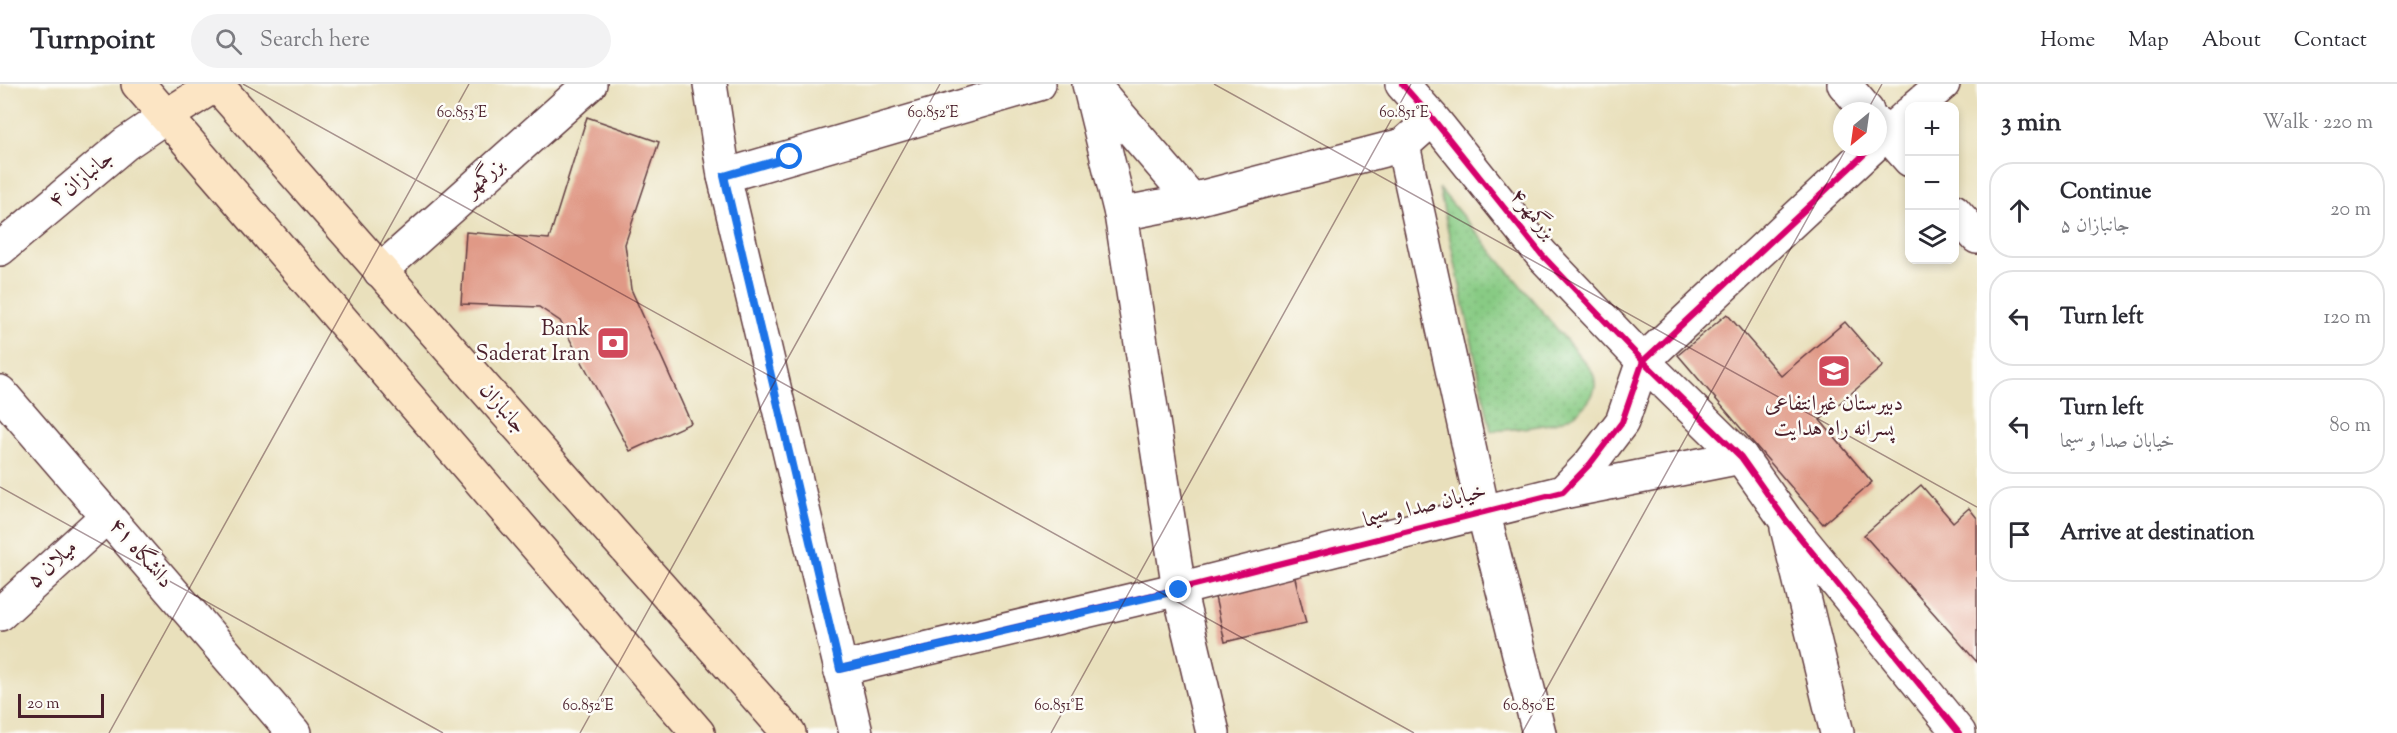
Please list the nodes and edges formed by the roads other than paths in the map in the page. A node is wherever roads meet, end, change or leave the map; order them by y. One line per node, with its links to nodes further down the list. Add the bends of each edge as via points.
1 (138, 84): 12 (main road)
2 (217, 84): 12 (main road); 24 (main road, جانبازان)
3 (590, 84): 24 (street, بزرگمهر)
4 (710, 84): 18 (street)
5 (1040, 84): 18 (street)
6 (1090, 84): 19 (street); 20 (street)
7 (1402, 84): 13 (street, بزرگمهر۴)
8 (1844, 84): 10 (street)
9 (1942, 84): 11 (street)
10 (1860, 102)
11 (1922, 102)
12 (166, 116): 23 (street, جانبازان ۴, via 125,144); 36 (main road)
13 (1433, 119): 15 (street); 25 (street, بزرگمهر۴, via 1542,255)
14 (1887, 134): 17 (street)
15 (1403, 145): 19 (street); 29 (street)
16 (1853, 156): 25 (street)
17 (1906, 156)
18 (724, 176): 34 (street)
19 (1192, 200): 20 (street)
20 (1121, 214): 32 (street)
21 (1959, 217): 22 (street)
22 (1977, 237)
23 (0, 249)
24 (380, 271): 37 (main road, جانبازان)
25 (1643, 361): 27 (street, بزرگمهر۴); 28 (street, via 1622,422)
26 (5, 409): 30 (street, دانشگاه ۴۱)
27 (1741, 457): 28 (street, خیابان صدا و سیما); 31 (street, بزرگمهر۴)
28 (1563, 492): 29 (street, خیابان صدا و سیما)
29 (1483, 511): 32 (street, خیابان صدا و سیما); 40 (street)
30 (107, 516): 33 (street, میلان ۵); 35 (street, دانشگاه ۴۱)
31 (1785, 519): 41 (street); 42 (street, بزرگمهر۴)
32 (1179, 590): 34 (street, خیابان صدا و سیما); 39 (street)
33 (0, 614)
34 (840, 669): 38 (street)
35 (287, 725)
36 (698, 733)
37 (789, 733)
38 (856, 733)
39 (1213, 733)
40 (1539, 733)
41 (1837, 733)
42 (1959, 733)

